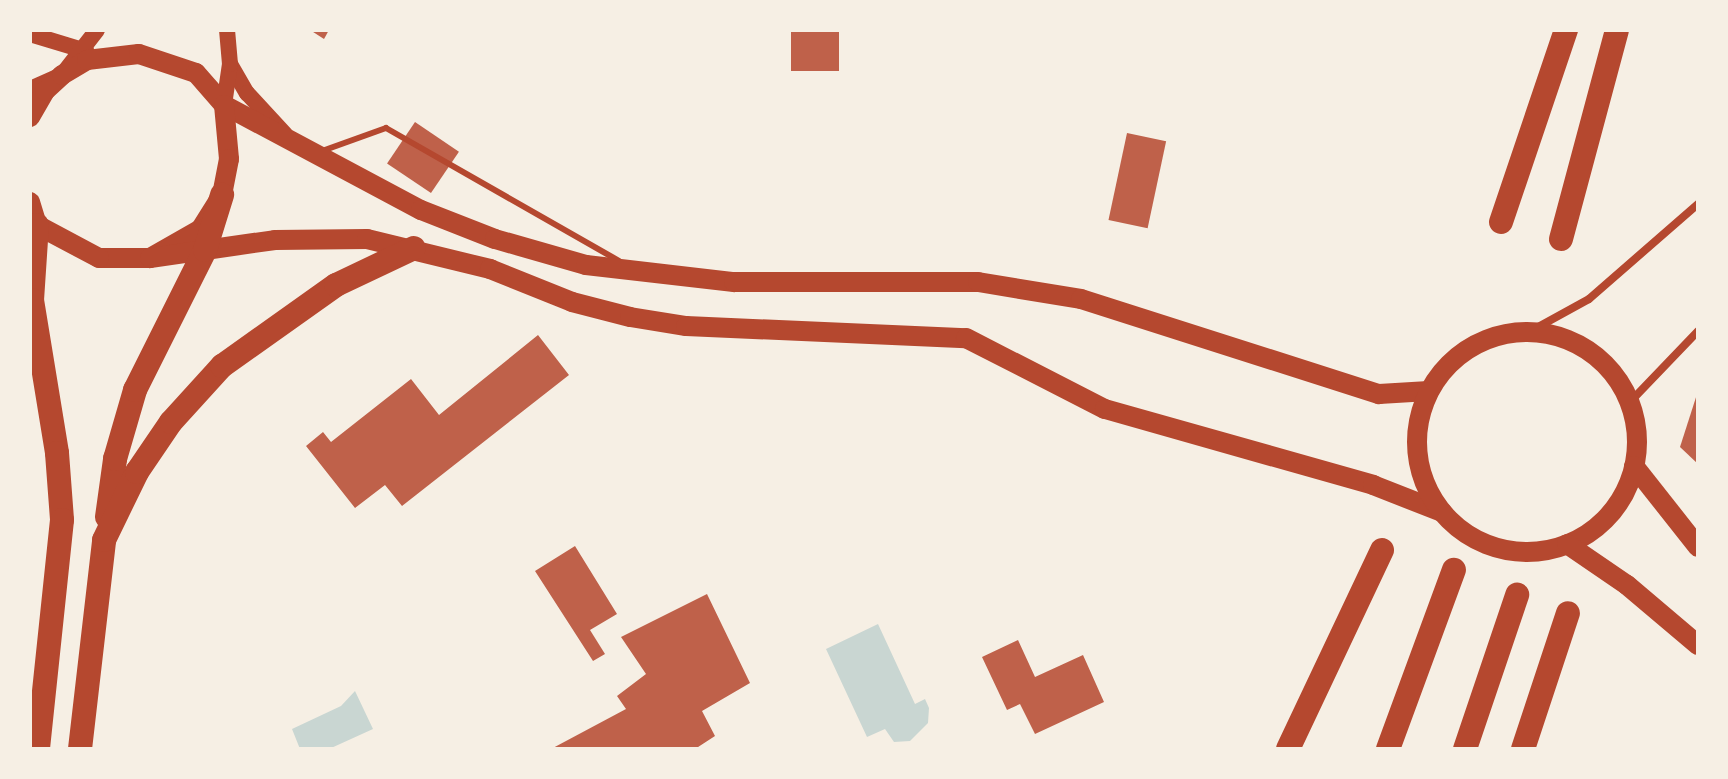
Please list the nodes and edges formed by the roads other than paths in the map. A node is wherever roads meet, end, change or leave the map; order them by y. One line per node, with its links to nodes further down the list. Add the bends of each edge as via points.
1 (97, 30): 6 (main road)
2 (227, 30): 8 (main road)
3 (1566, 30): 18 (highway)
4 (1617, 30): 19 (highway)
5 (30, 34): 6 (main road)
6 (80, 51): 7 (main road); 9 (main road)
7 (116, 54): 9 (main road, via 87,60); 11 (main road, via 139,54 196,73)
8 (230, 64): 11 (main road); 13 (main road, via 247,93)
9 (62, 75): 10 (main road); 12 (main road)
10 (30, 89)
11 (224, 105): 13 (main road); 15 (main road, via 229,159)
12 (30, 117)
13 (286, 135): 14 (main road)
14 (316, 153): 23 (main road, via 421,210 495,239); 23 (lane, via 386,128)
15 (222, 195): 21 (highway); 22 (main road, via 201,229)
16 (1698, 204): 26 (street, via 1589,299)
17 (32, 216): 22 (main road, via 99,258); 24 (highway)
18 (1501, 222)
19 (1561, 239)
20 (414, 248): 21 (main road, via 321,236); 30 (main road, via 630,317 686,326 966,338 1105,409 1373,485); 31 (highway, via 336,285 222,366 171,422 137,472)
21 (205, 250): 22 (main road); 31 (highway, via 135,390 115,459)
22 (150, 258)
23 (643, 275): 27 (main road, via 734,282 978,282 1081,299 1379,394)
24 (31, 298): 39 (highway, via 57,453 62,520)
25 (1698, 331): 28 (street)
26 (1529, 332): 27 (main road, via 1498,335 1470,347); 28 (main road, via 1550,334 1590,351 1620,382)
27 (1429, 391): 30 (main road, via 1417,454 1430,495)
28 (1630, 402): 29 (main road)
29 (1634, 466): 32 (main road, via 1611,513); 33 (main road)
30 (1442, 512): 32 (main road, via 1472,538 1509,550)
31 (104, 540): 40 (highway)
32 (1567, 544): 38 (main road, via 1627,585)
33 (1698, 547)
34 (1382, 550): 41 (highway)
35 (1454, 570): 42 (highway)
36 (1517, 595): 43 (highway)
37 (1568, 613): 44 (highway)
38 (1698, 645)
39 (38, 749)
40 (80, 749)
41 (1288, 749)
42 (1388, 749)
43 (1465, 749)
44 (1523, 749)

